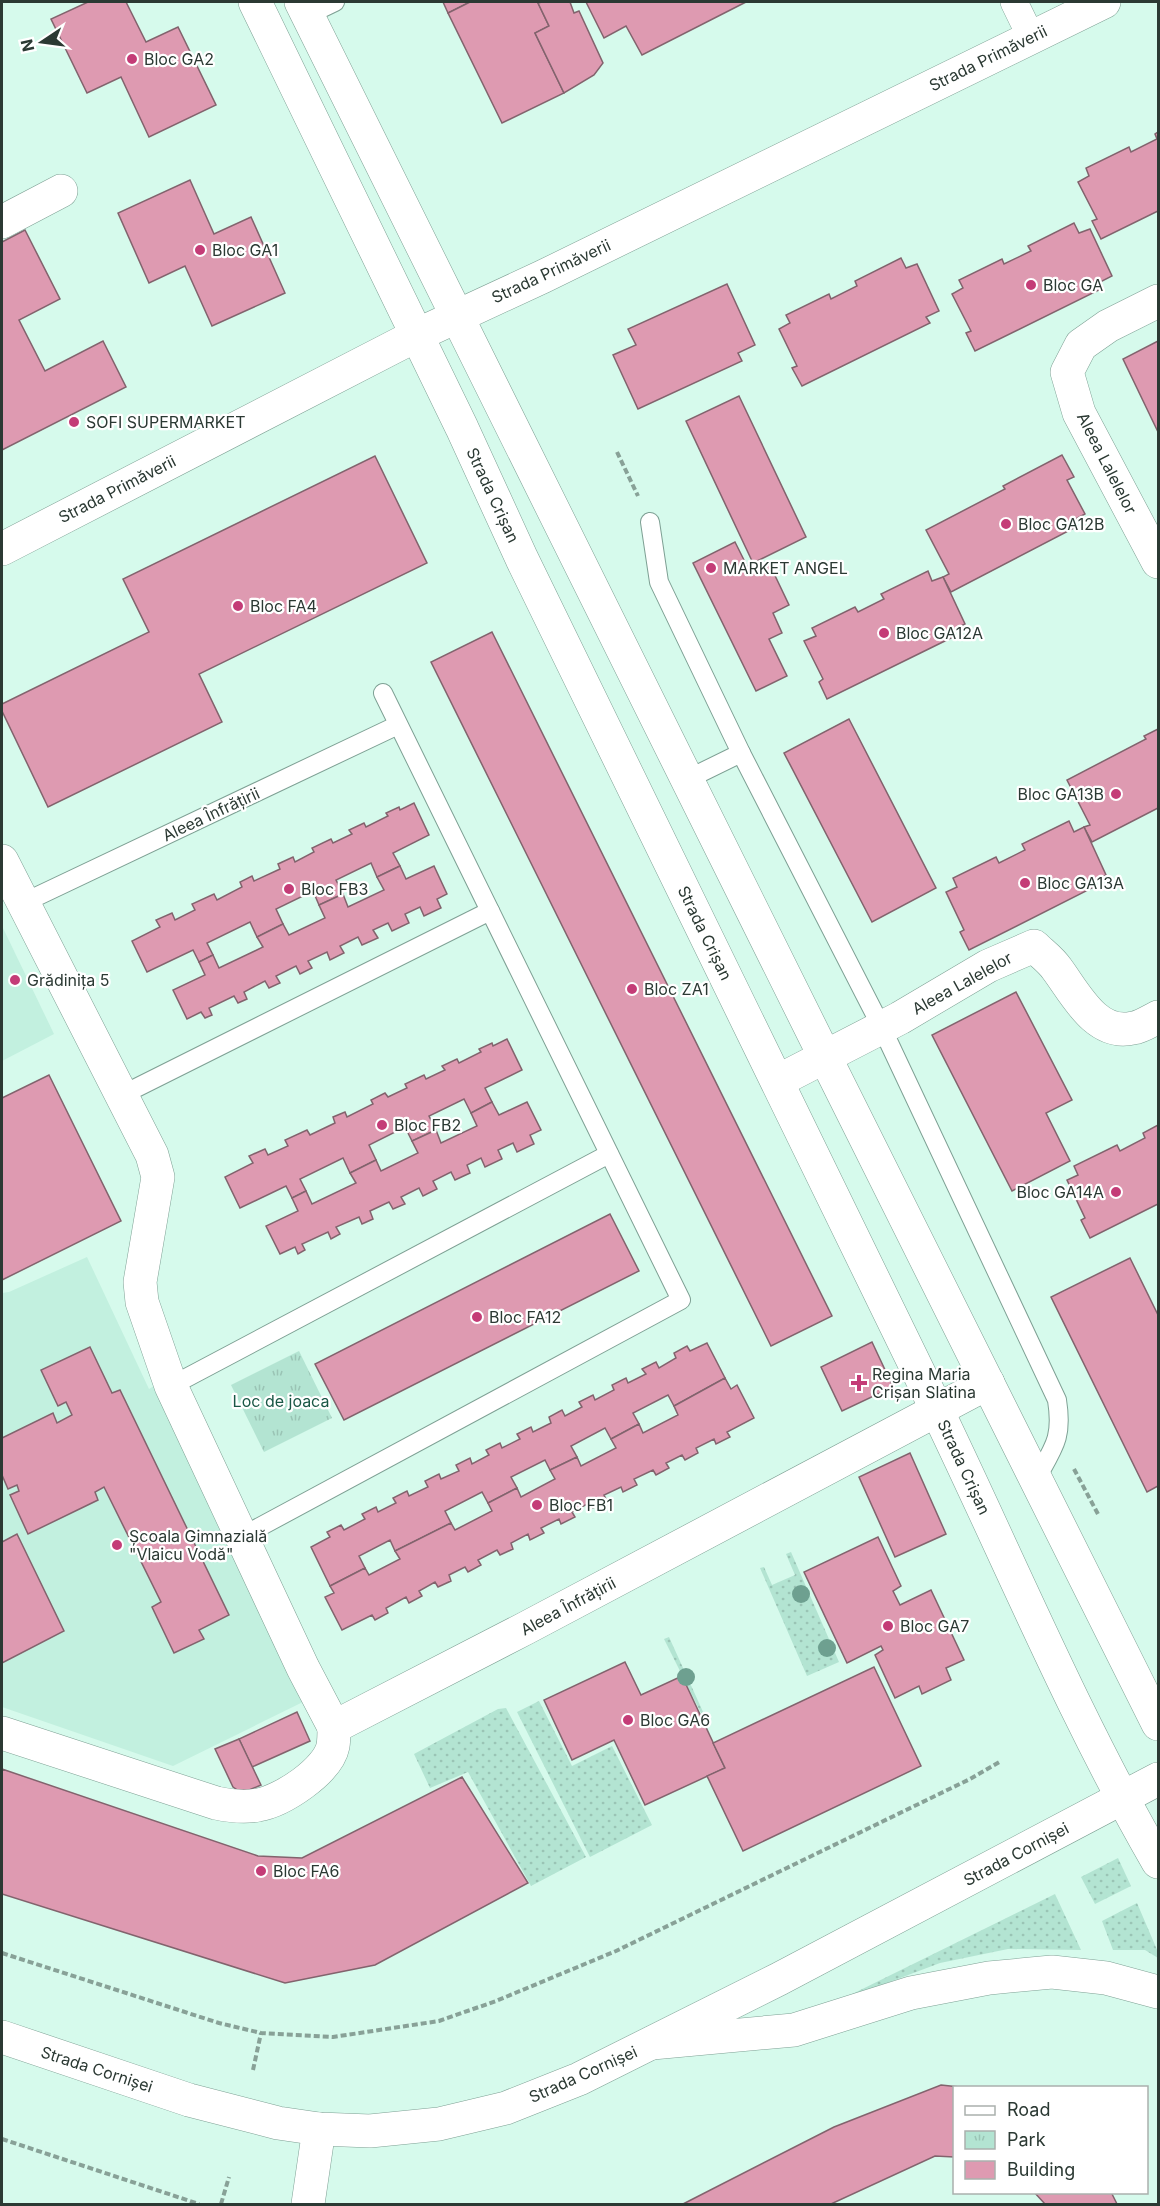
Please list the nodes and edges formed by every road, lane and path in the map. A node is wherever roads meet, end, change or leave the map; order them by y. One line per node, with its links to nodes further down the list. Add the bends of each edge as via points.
1 (255, 2): 10 (street, Strada Crișan)
2 (1014, 2): 5 (street)
3 (1104, 2): 5 (street, Strada Primăverii)
4 (314, 6): 9 (street)
5 (1031, 37): 9 (street, Strada Primăverii)
6 (61, 191): 7 (street)
7 (2, 222)
8 (1158, 301): 14 (street, Aleea Lalelelor, via 1108,326 1081,345 1067,372 1079,413)
9 (457, 316): 10 (street, Strada Primăverii); 18 (street)
10 (417, 335): 13 (street, Strada Primăverii); 25 (street, Strada Crișan, via 522,559)
11 (617, 452): 12 (path)
12 (650, 522): 17 (lane, via 660,582)
13 (2, 549)
14 (1158, 562)
15 (383, 693): 16 (lane)
16 (398, 725): 20 (lane, Aleea Înfrățirii); 21 (lane)
17 (741, 753): 18 (lane); 23 (lane)
18 (688, 780): 24 (street)
19 (2, 861): 20 (street)
20 (23, 903): 26 (street)
21 (490, 911): 26 (lane); 27 (lane)
22 (1158, 1017): 23 (street, Aleea Lalelelor, via 1132,1029 1112,1029 1094,1017 1055,966 1034,946 988,966)
23 (882, 1028): 24 (street, Aleea Lalelelor); 31 (lane, via 1057,1400)
24 (825, 1057): 25 (street, Aleea Lalelelor); 28 (street)
25 (778, 1081): 30 (street, Strada Crișan)
26 (122, 1095): 29 (street, via 152,1155 158,1177 140,1282 142,1302)
27 (609, 1154): 29 (lane); 34 (lane, via 681,1300)
28 (988, 1383): 30 (street, Aleea Înfrățirii); 32 (street)
29 (171, 1386): 34 (street)
30 (937, 1410): 36 (street, Aleea Înfrățirii); 40 (street, Strada Crișan)
31 (1058, 1438): 32 (lane); 33 (path)
32 (1036, 1479): 35 (street)
33 (1099, 1516)
34 (242, 1537): 36 (street)
35 (1158, 1724)
36 (334, 1727): 37 (street, via 333,1748 316,1773 290,1793 260,1805 233,1806)
37 (2, 1733)
38 (1001, 1761): 44 (path, via 616,1951 496,2001 439,2021 333,2037)
39 (1158, 1779): 40 (street, Strada Cornișei)
40 (1121, 1798): 41 (street, Strada Crișan); 46 (street, Strada Cornișei)
41 (1158, 1862)
42 (2, 1953): 44 (path)
43 (1158, 1992): 46 (street, via 1106,1978 1052,1972 989,1978 911,1993 794,2030)
44 (261, 2033): 47 (path)
45 (2, 2037): 48 (street, Strada Cornișei, via 189,2100 278,2123)
46 (652, 2043): 48 (street, Strada Cornișei, via 579,2079 506,2108 439,2124 370,2132)
47 (253, 2070)
48 (319, 2129): 53 (street)
49 (2, 2139): 51 (path)
50 (229, 2177): 52 (path)
51 (199, 2205)
52 (221, 2205)
53 (308, 2205)

